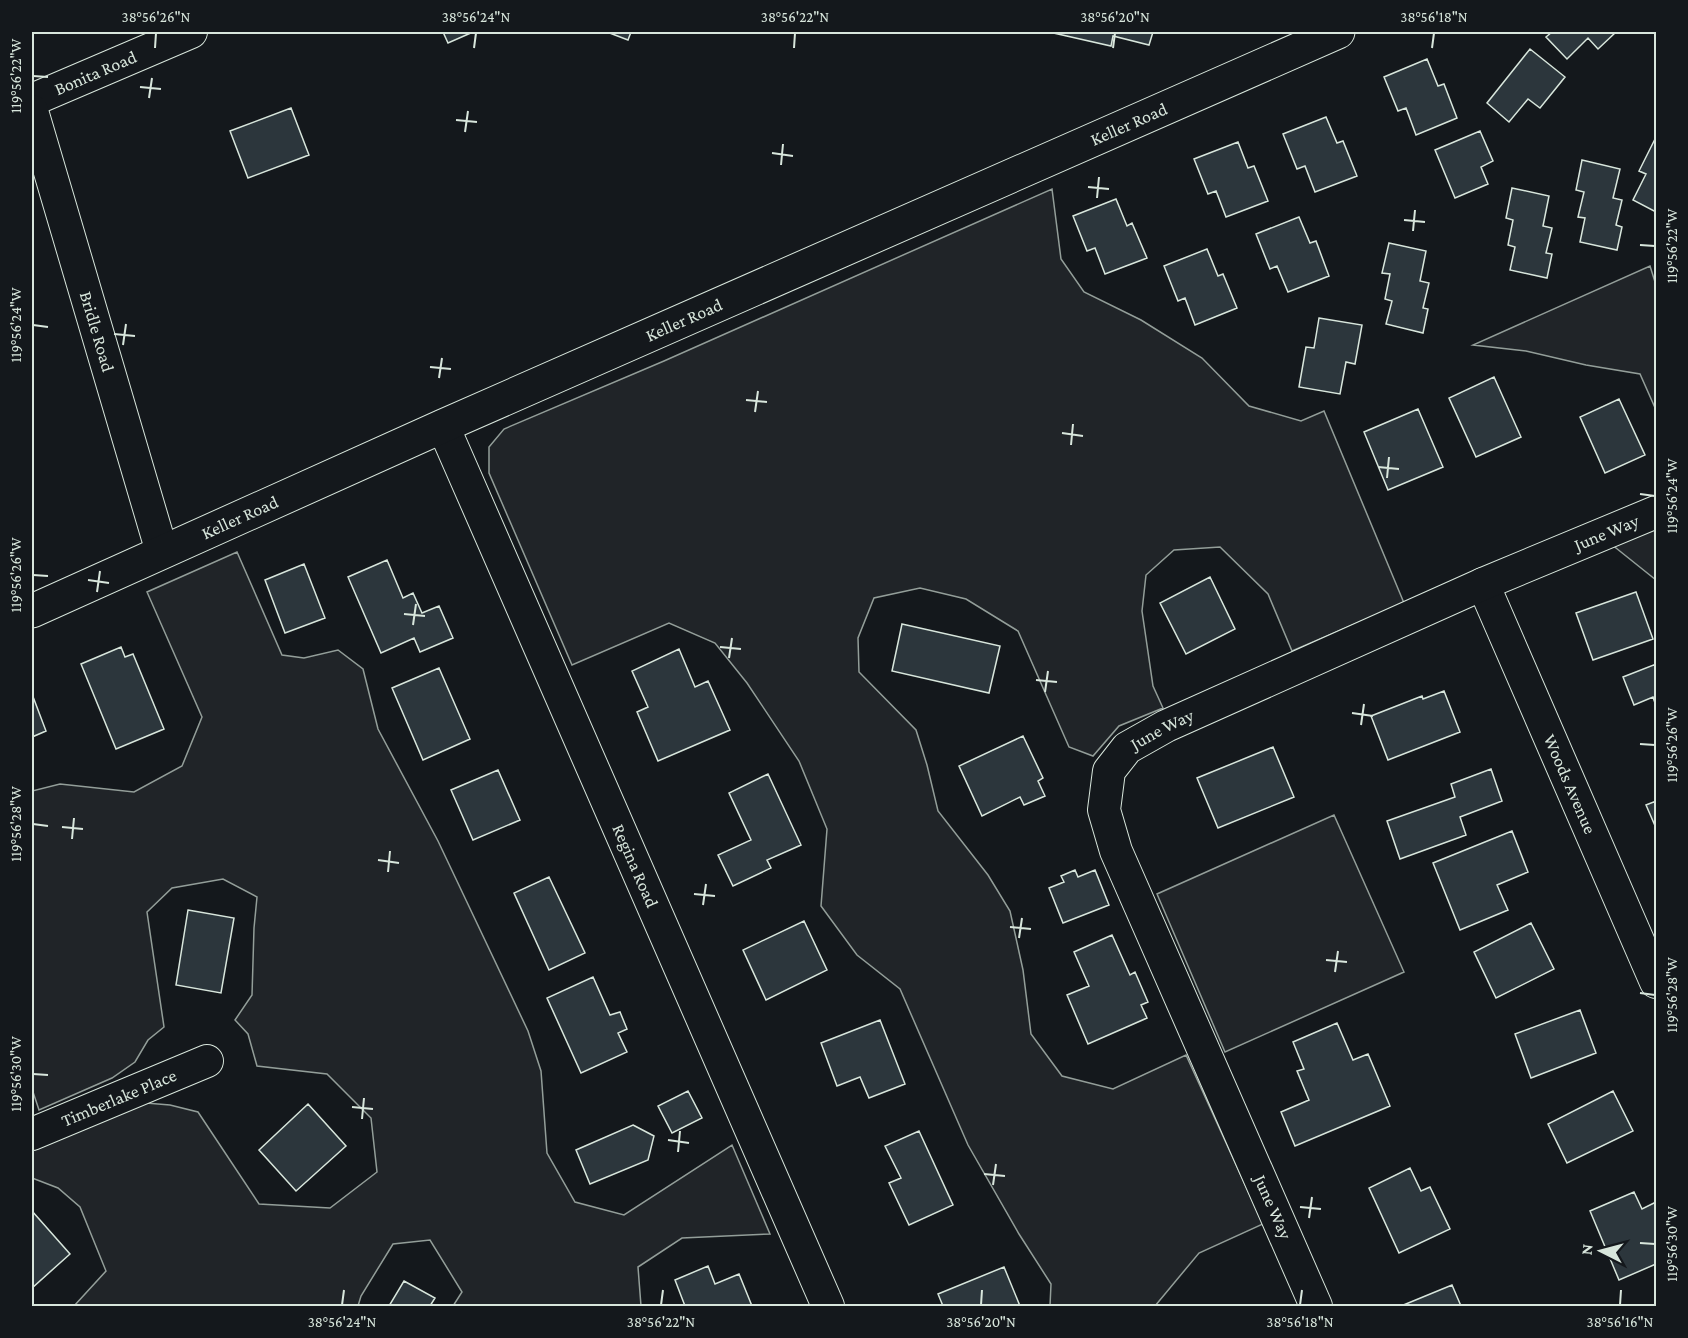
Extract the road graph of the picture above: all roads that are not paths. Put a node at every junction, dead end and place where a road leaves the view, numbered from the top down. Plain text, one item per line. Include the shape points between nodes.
1 (191, 32) edge
2 (1338, 32) edge
3 (32, 100) edge
4 (32, 111) edge
5 (443, 426) junction
6 (1656, 512) edge
7 (162, 552) junction
8 (1483, 584) junction
9 (32, 610) edge
10 (1656, 982) edge
11 (207, 1061) dead end
12 (32, 1134) edge
13 (828, 1306) edge
14 (1317, 1306) edge

1 - 3 street, Bonita Road
2 - 5 street, Keller Road
4 - 7 street, Bridle Road
5 - 7 street, Keller Road
5 - 13 street, Regina Road
6 - 8 street, June Way
7 - 9 street, Keller Road
8 - 10 street, Woods Avenue
8 - 14 street, June Way via 1166,726 1127,748 1109,771 1104,810 1116,851
11 - 12 street, Timberlake Place

